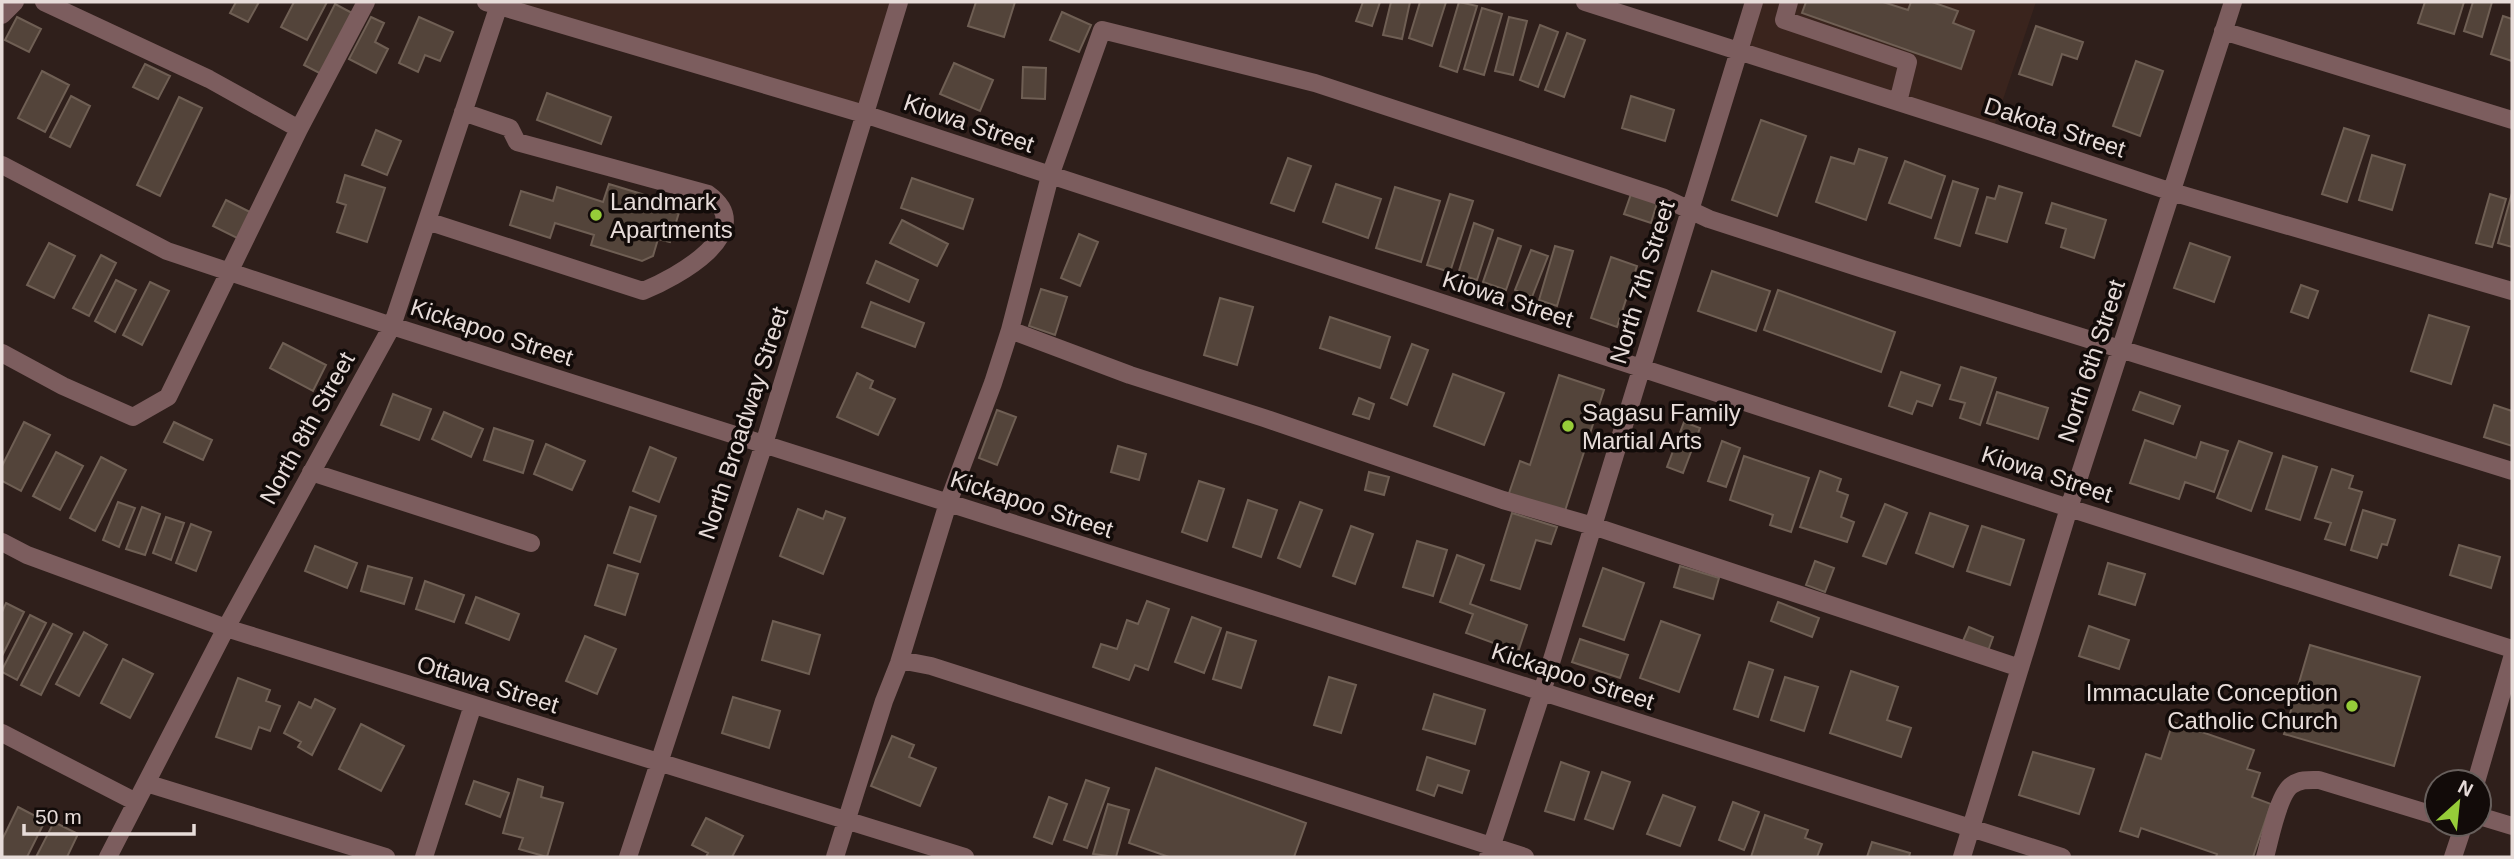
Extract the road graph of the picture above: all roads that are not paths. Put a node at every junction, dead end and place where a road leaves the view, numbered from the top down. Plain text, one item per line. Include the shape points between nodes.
1 (15, 2) edge
2 (44, 2) edge
3 (366, 2) edge
4 (899, 2) edge
5 (1585, 2) edge
6 (1754, 2) edge
7 (1790, 2) edge
8 (2232, 2) edge
9 (495, 3) edge
10 (2, 15) edge
11 (2223, 32) junction
12 (1739, 51) junction
13 (1898, 102) junction
14 (463, 112) junction
15 (864, 114) junction
16 (2512, 120) edge
17 (299, 129) junction
18 (2, 165) edge
19 (1050, 176) junction
20 (2172, 192) junction
21 (1689, 210) junction
22 (427, 222) junction
23 (229, 272) junction
24 (2512, 290) edge
25 (392, 326) junction
26 (1010, 330) junction
27 (2121, 348) junction
28 (2, 353) edge
29 (1641, 368) junction
30 (764, 444) junction
31 (2512, 471) edge
32 (311, 472) junction
33 (948, 503) junction
34 (2069, 508) junction
35 (1592, 526) junction
36 (2, 542) edge
37 (531, 543) dead end
38 (226, 628) junction
39 (2512, 649) edge
40 (2512, 658) edge
41 (900, 660) junction
42 (2020, 668) junction
43 (1542, 692) junction
44 (473, 705) junction
45 (2, 733) edge
46 (658, 762) junction
47 (2480, 768) edge
48 (146, 783) junction
49 (136, 802) junction
50 (2423, 812) edge
51 (2493, 820) edge
52 (848, 821) junction
53 (2512, 826) edge
54 (1970, 829) junction
55 (2459, 838) edge
56 (1489, 851) edge
57 (108, 857) edge
58 (386, 857) edge
59 (424, 857) edge
60 (628, 857) edge
61 (835, 857) edge
62 (965, 857) edge
63 (1525, 857) edge
64 (1962, 857) edge
65 (2062, 857) edge
66 (2265, 857) edge
67 (2453, 857) edge

1 - 10 street
2 - 17 street via 209,79
3 - 17 street
4 - 15 street, North Broadway Street
5 - 12 street, Dakota Street
6 - 12 street, North 7th Street
7 - 13 street via 1784,20 1908,62
8 - 11 street, North 6th Street
9 - 14 street, North 8th Street
9 - 15 street, Kiowa Street
11 - 16 street
11 - 20 street, North 6th Street
12 - 13 street, Dakota Street
12 - 21 street, North 7th Street
13 - 20 street, Dakota Street
14 - 22 street, North 8th Street
14 - 22 street via 510,128 517,142 708,194 721,202 726,221 722,234 713,249 643,291
15 - 19 street, Kiowa Street
15 - 30 street, North Broadway Street
17 - 23 street
18 - 23 street, Kickapoo Street via 167,251
19 - 21 street via 1102,30 1315,83
19 - 26 street
19 - 29 street, Kiowa Street
20 - 24 street, Dakota Street
20 - 27 street, North 6th Street
21 - 27 street
21 - 29 street, North 7th Street
22 - 25 street, North 8th Street
23 - 25 street, Kickapoo Street
23 - 28 street via 168,397 133,418
25 - 30 street, Kickapoo Street
25 - 32 street, North 8th Street
26 - 33 street
26 - 35 street via 1130,375
27 - 31 street
27 - 34 street, North 6th Street
29 - 34 street, Kiowa Street
29 - 35 street, North 7th Street
30 - 33 street, Kickapoo Street
30 - 46 street, North Broadway Street
32 - 37 street
32 - 38 street, North 8th Street
33 - 41 street
33 - 43 street, Kickapoo Street
34 - 39 street, Kiowa Street
34 - 42 street, North 6th Street
35 - 42 street
35 - 43 street, North 7th Street
36 - 38 street, Ottawa Street
38 - 44 street, Ottawa Street
38 - 48 street, North 8th Street
40 - 47 street
41 - 52 street
41 - 56 street via 931,666
42 - 54 street, North 6th Street
43 - 54 street, Kickapoo Street
43 - 56 street, North 7th Street
44 - 46 street, Ottawa Street
44 - 59 street
45 - 49 street
46 - 52 street, Ottawa Street
46 - 60 street, North Broadway Street
48 - 49 street, North 8th Street
48 - 58 street
49 - 57 street, North 8th Street
50 - 66 street via 2319,779 2304,780 2290,786 2282,797
51 - 53 street
52 - 61 street
52 - 62 street, Ottawa Street
54 - 64 street, North 6th Street
54 - 65 street, Kickapoo Street
55 - 67 street
56 - 63 street

